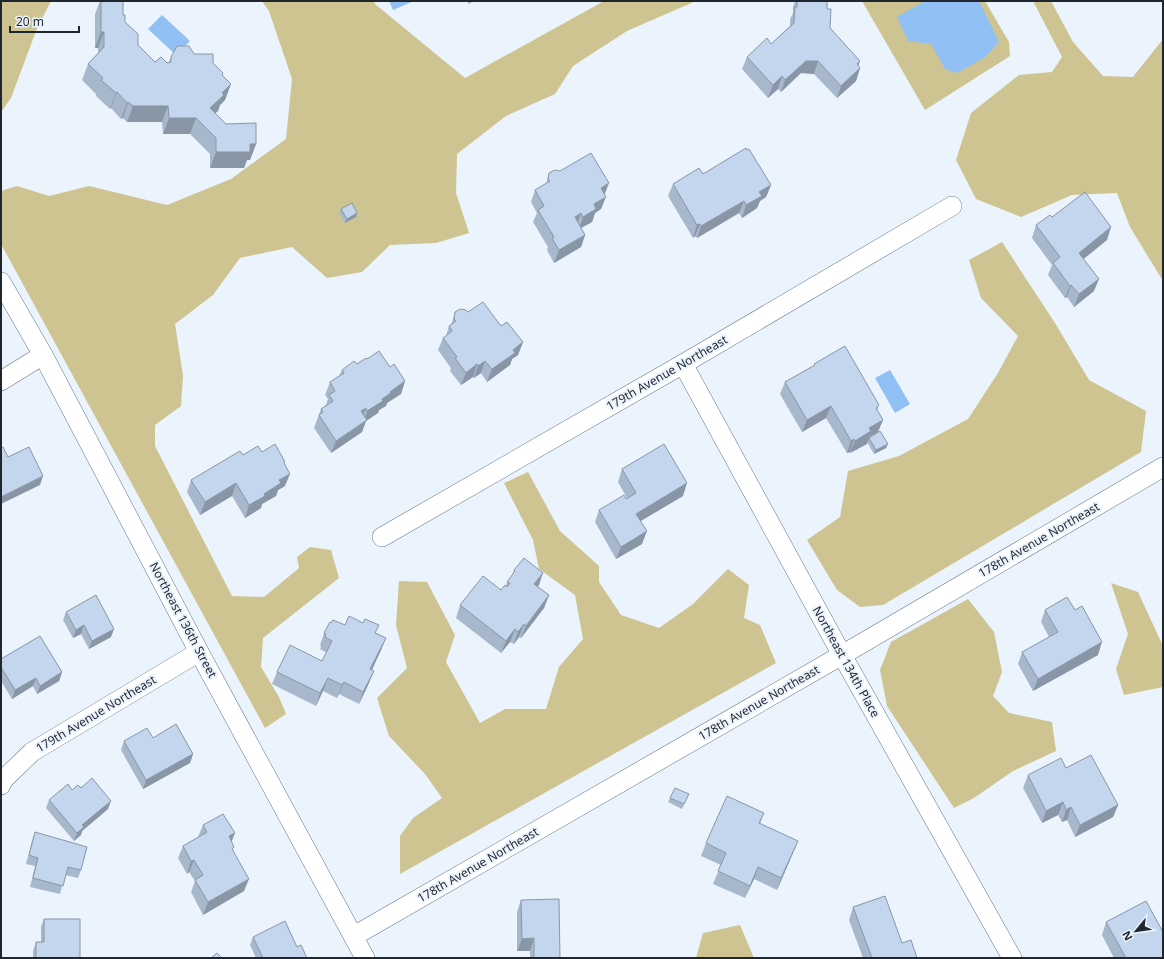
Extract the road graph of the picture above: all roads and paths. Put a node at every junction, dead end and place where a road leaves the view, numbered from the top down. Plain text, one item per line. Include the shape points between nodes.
1 (952, 206) dead end
2 (1, 282) edge
3 (43, 355) junction
4 (683, 364) junction
5 (1, 381) edge
6 (1163, 467) edge
7 (382, 536) dead end
8 (199, 652) junction
9 (842, 655) junction
10 (1, 785) edge
11 (354, 936) junction
12 (365, 958) edge
13 (1012, 958) edge

1 - 4 street, 179th Avenue Northeast
2 - 3 street, Northeast 136th Street
3 - 5 street
3 - 8 street, Northeast 136th Street
4 - 7 street, 179th Avenue Northeast
4 - 9 street, Northeast 134th Place
6 - 9 street, 178th Avenue Northeast
8 - 10 street, 179th Avenue Northeast via 32,752
8 - 11 street, Northeast 136th Street
9 - 11 street, 178th Avenue Northeast
9 - 13 street, Northeast 134th Place
11 - 12 street, Northeast 136th Street

